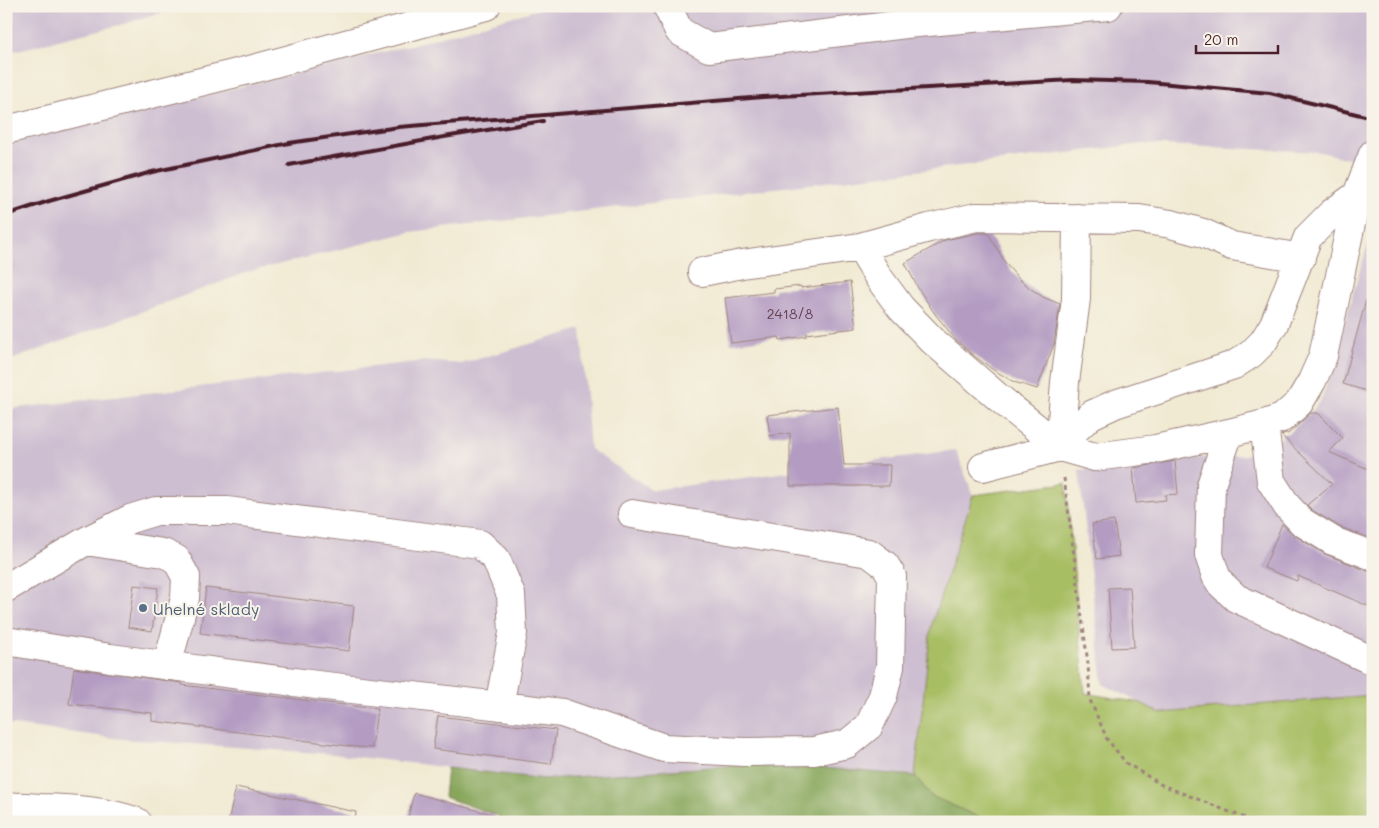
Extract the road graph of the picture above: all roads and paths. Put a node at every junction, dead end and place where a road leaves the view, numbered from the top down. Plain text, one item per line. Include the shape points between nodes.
1 (486, 6) edge
2 (667, 6) edge
3 (1108, 6) edge
4 (6, 130) edge
5 (1373, 154) edge
6 (1358, 195) junction
7 (1077, 218) junction
8 (860, 247) junction
9 (1301, 258) junction
10 (702, 272) dead end
11 (1264, 424) junction
12 (1229, 433) junction
13 (1060, 447) junction
14 (983, 467) dead end
15 (632, 514) dead end
16 (86, 542) junction
17 (1373, 556) edge
18 (6, 588) edge
19 (6, 641) edge
20 (1373, 660) edge
21 (167, 666) junction
22 (499, 706) junction
23 (6, 808) edge
24 (137, 822) edge
25 (1255, 822) edge

1 - 4 street
2 - 3 street via 679,31 709,48 906,24
5 - 6 street
6 - 9 street via 1332,213 1308,237
6 - 11 street via 1323,356 1299,402 1282,418
7 - 8 street via 976,217
7 - 9 street via 1139,219 1171,224 1232,246
7 - 13 street via 1076,299 1064,382
8 - 10 street
8 - 13 street via 896,300 933,341
9 - 13 street via 1274,324 1251,354 1234,365 1107,407 1092,415
11 - 12 street
11 - 17 street via 1271,480 1287,506 1302,522 1333,541
12 - 13 street via 1156,450 1095,457
12 - 20 street via 1211,486 1209,555 1221,584 1236,598
13 - 14 street
13 - 25 path via 1090,700 1107,738 1126,763 1162,785
15 - 22 street via 869,553 885,566 892,576 890,667 883,696 868,726 847,744 814,751 664,748 562,713
16 - 18 street
16 - 21 street via 163,552 176,559 186,577 185,598
16 - 22 street via 130,519 156,511 227,510 480,544 496,559 511,595 513,633
19 - 21 street
21 - 22 street
23 - 24 street via 67,809

